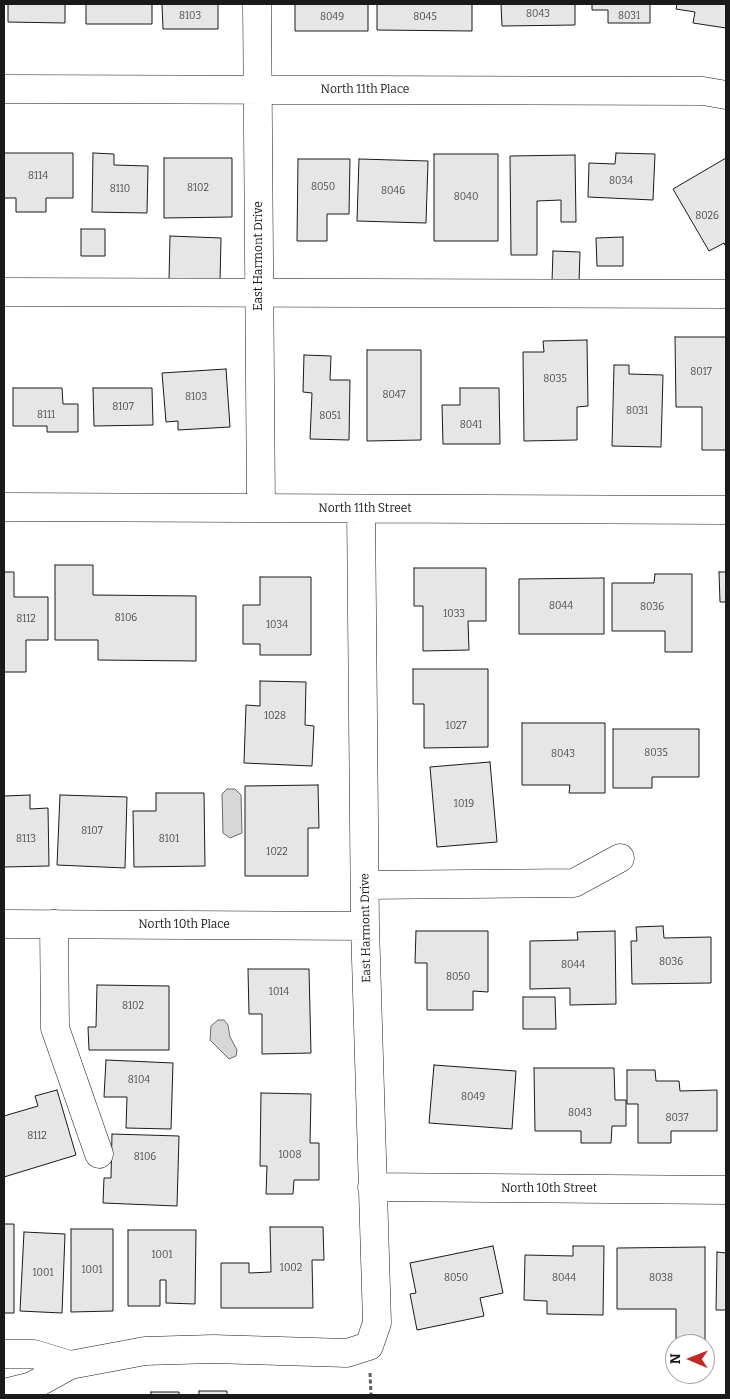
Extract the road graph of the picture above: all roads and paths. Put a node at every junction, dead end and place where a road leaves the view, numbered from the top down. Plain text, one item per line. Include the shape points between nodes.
1 (257, 4) edge
2 (4, 89) edge
3 (258, 90) junction
4 (726, 95) edge
5 (4, 292) edge
6 (259, 293) junction
7 (726, 294) edge
8 (4, 507) edge
9 (261, 508) junction
10 (361, 510) junction
11 (726, 510) edge
12 (620, 858) dead end
13 (365, 886) junction
14 (4, 924) edge
15 (54, 924) junction
16 (365, 926) junction
17 (99, 1154) dead end
18 (372, 1187) junction
19 (726, 1190) edge
20 (4, 1354) edge
21 (70, 1365) junction
22 (4, 1393) edge

1 - 3 street, East Harmont Drive
2 - 3 street, North 11th Place
3 - 4 street, North 11th Place via 703,91
3 - 6 street, East Harmont Drive
5 - 6 street
6 - 7 street
6 - 9 street, East Harmont Drive
8 - 9 street, North 11th Street
9 - 10 street, North 11th Street
10 - 11 street, North 11th Street
10 - 13 street, East Harmont Drive
12 - 13 street via 574,882
13 - 16 street, East Harmont Drive
14 - 15 street, North 10th Place
15 - 16 street, North 10th Place
15 - 17 street via 54,1028
16 - 18 street, East Harmont Drive
18 - 19 street, North 10th Street
18 - 21 street, East Harmont Drive via 377,1323 369,1346 347,1352 145,1351
20 - 21 street via 34,1354
21 - 22 street via 32,1386

